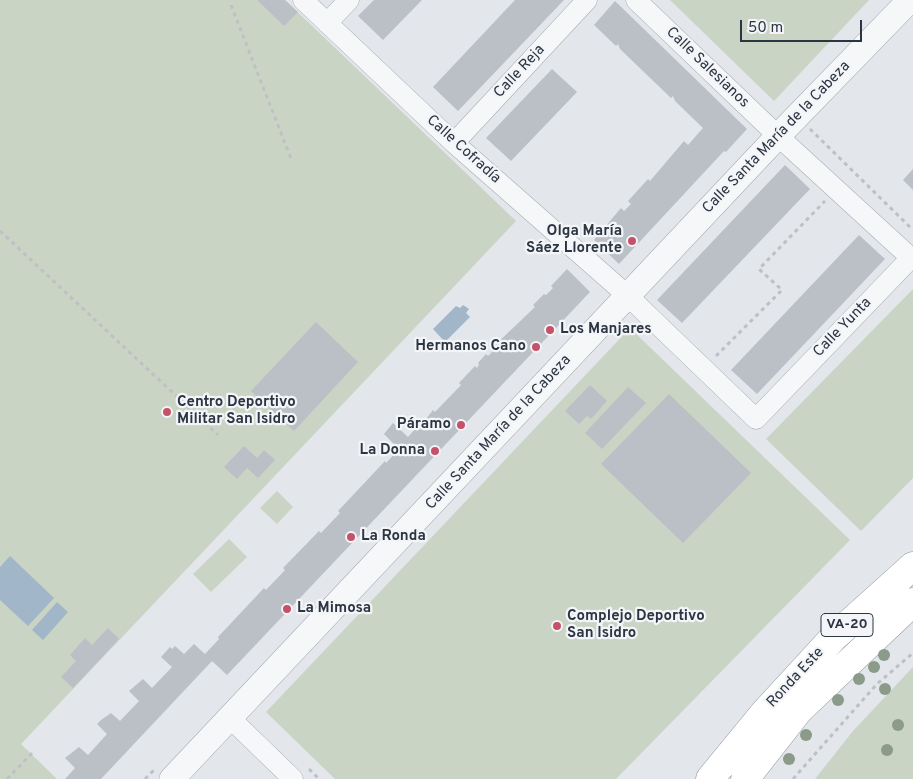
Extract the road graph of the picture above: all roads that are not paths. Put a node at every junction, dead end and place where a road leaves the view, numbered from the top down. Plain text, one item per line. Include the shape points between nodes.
1 (303, 0) edge
2 (349, 0) edge
3 (587, 0) edge
4 (636, 0) edge
5 (910, 0) edge
6 (327, 24) junction
7 (778, 136) junction
8 (454, 143) junction
9 (628, 296) junction
10 (913, 566) edge
11 (913, 602) edge
12 (230, 718) junction
13 (172, 779) edge
14 (292, 779) edge
15 (710, 779) edge
16 (745, 779) edge

1 - 6 street, Calle Cofradía
2 - 6 street
3 - 8 street, Calle Reja
4 - 7 street, Calle Salesianos
5 - 7 street, Calle Santa María de la Cabeza
6 - 8 street, Calle Cofradía
7 - 9 street, Calle Santa María de la Cabeza
7 - 9 street, Calle Yunta via 910,258 756,419
8 - 9 street, Calle Cofradía
9 - 12 street, Calle Santa María de la Cabeza
10 - 15 highway, Ronda Este / VA-20 via 834,637 765,712
11 - 16 highway, Ronda Este / VA-20 via 799,710
12 - 13 street, Calle Santa María de la Cabeza
12 - 14 street

